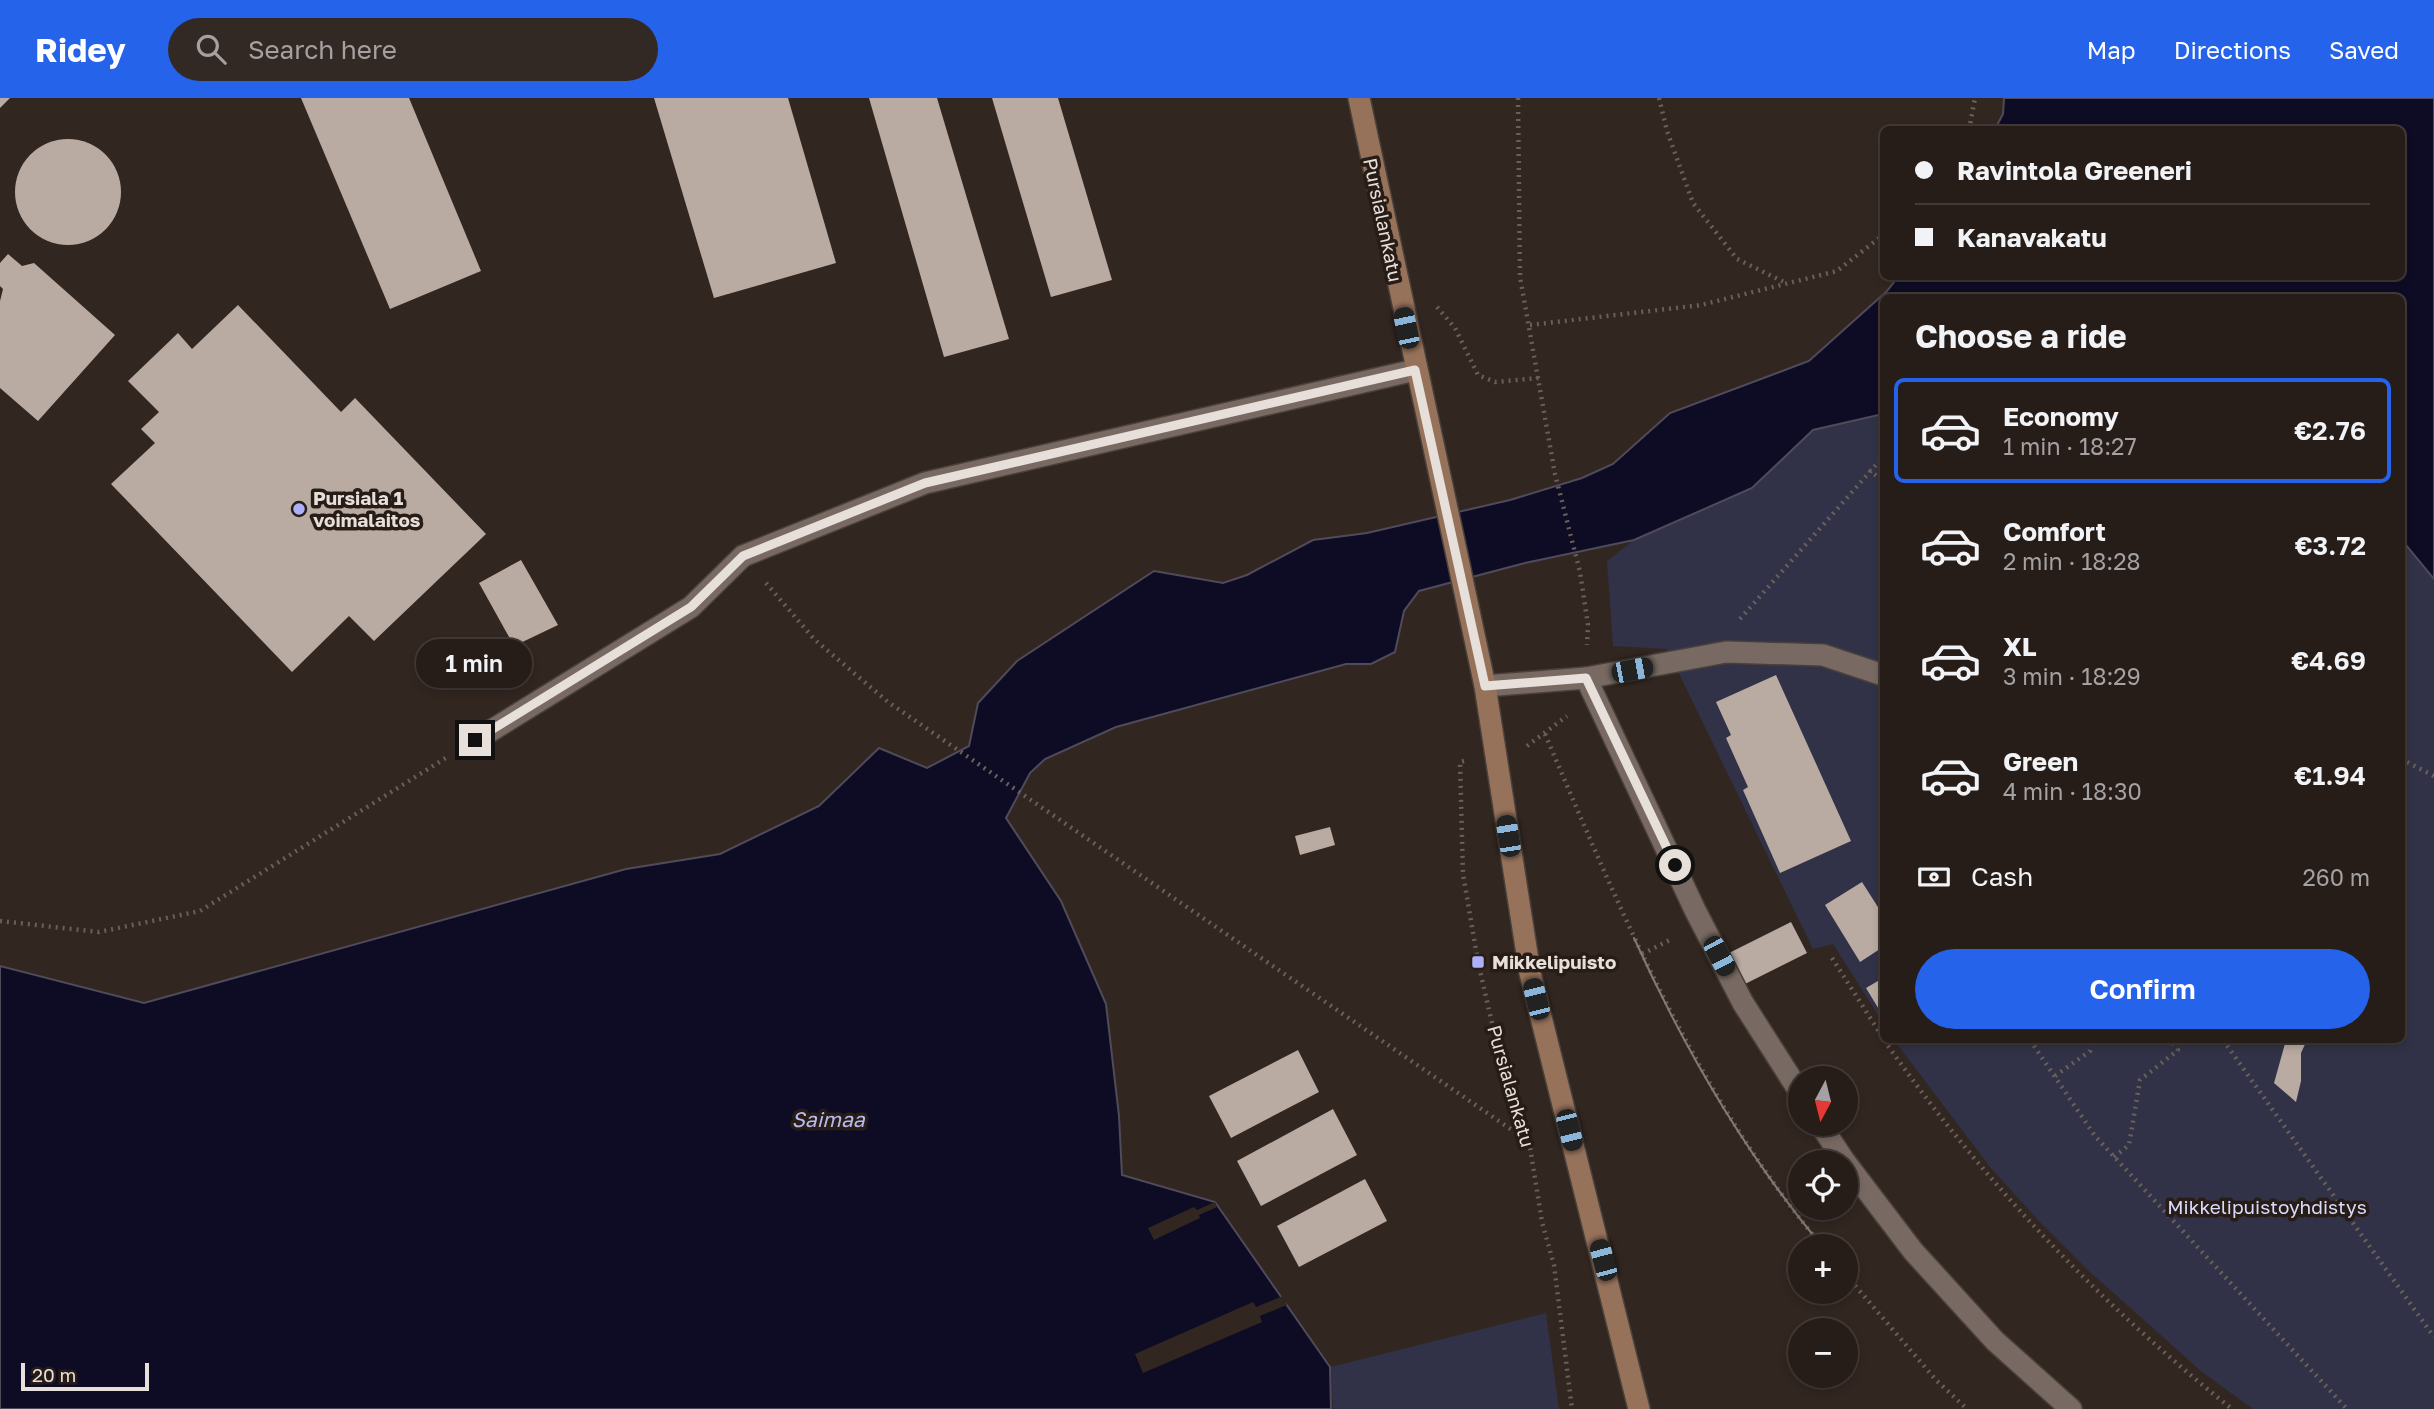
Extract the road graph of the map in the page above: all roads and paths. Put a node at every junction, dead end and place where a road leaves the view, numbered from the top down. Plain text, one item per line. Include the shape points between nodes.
1 (1359, 98) edge
2 (1518, 98) edge
3 (1660, 98) edge
4 (1975, 98) edge
5 (1970, 126) edge
6 (1880, 237) edge
7 (1786, 283) junction
8 (1402, 307) junction
9 (1530, 326) junction
10 (1415, 370) junction
11 (1539, 378) junction
12 (1880, 460) edge
13 (1869, 470) junction
14 (1880, 479) edge
15 (743, 556) junction
16 (1726, 652) junction
17 (1880, 674) edge
18 (1586, 678) junction
19 (1485, 686) junction
20 (1545, 734) dead end
21 (475, 740) joint
22 (2405, 761) edge
23 (1460, 762) dead end
24 (2434, 776) edge
25 (0, 921) edge
26 (1832, 958) dead end
27 (1880, 1033) edge
28 (1887, 1043) edge
29 (2032, 1043) edge
30 (2091, 1043) edge
31 (2173, 1043) edge
32 (2225, 1043) edge
33 (1788, 1074) edge
34 (2054, 1076) junction
35 (1529, 1141) junction
36 (2114, 1157) junction
37 (1858, 1179) edge
38 (1813, 1234) edge
39 (1858, 1289) edge
40 (2434, 1337) edge
41 (1572, 1409) edge
42 (1639, 1409) edge
43 (1967, 1409) edge
44 (2071, 1409) edge
45 (2232, 1409) edge
46 (2347, 1409) edge

1 - 8 street, Pursialankatu
2 - 9 path via 1520,277
3 - 7 path via 1693,203 1737,258
4 - 5 path
6 - 7 path via 1836,271
7 - 9 path via 1701,305
8 - 10 street, Pursialankatu
8 - 11 path via 1433,303 1445,313 1478,375 1494,382
9 - 11 path
10 - 15 street via 925,483
10 - 19 street, Pursialankatu
11 - 18 path via 1580,572 1588,625
12 - 13 path
13 - 14 path
13 - 16 path via 1730,631
15 - 21 street via 691,607
15 - 35 path via 814,639 888,702
16 - 17 street via 1823,655
16 - 18 street
18 - 19 street
18 - 33 street via 1701,921 1743,1003
19 - 42 street, Pursialankatu via 1530,973
20 - 38 path via 1677,1024 1757,1157
21 - 25 path via 200,911 99,932
22 - 24 path
23 - 35 path, Pursialankatu via 1462,874 1500,1058
26 - 27 path
28 - 45 path via 1981,1168 2054,1251 2137,1330
29 - 34 path
30 - 34 path via 2090,1051
31 - 36 path via 2178,1050 2140,1080 2129,1145
32 - 40 path
34 - 36 path
35 - 41 path, Pursialankatu via 1554,1265
36 - 46 path
37 - 44 street via 1913,1251 1995,1341
39 - 43 path

